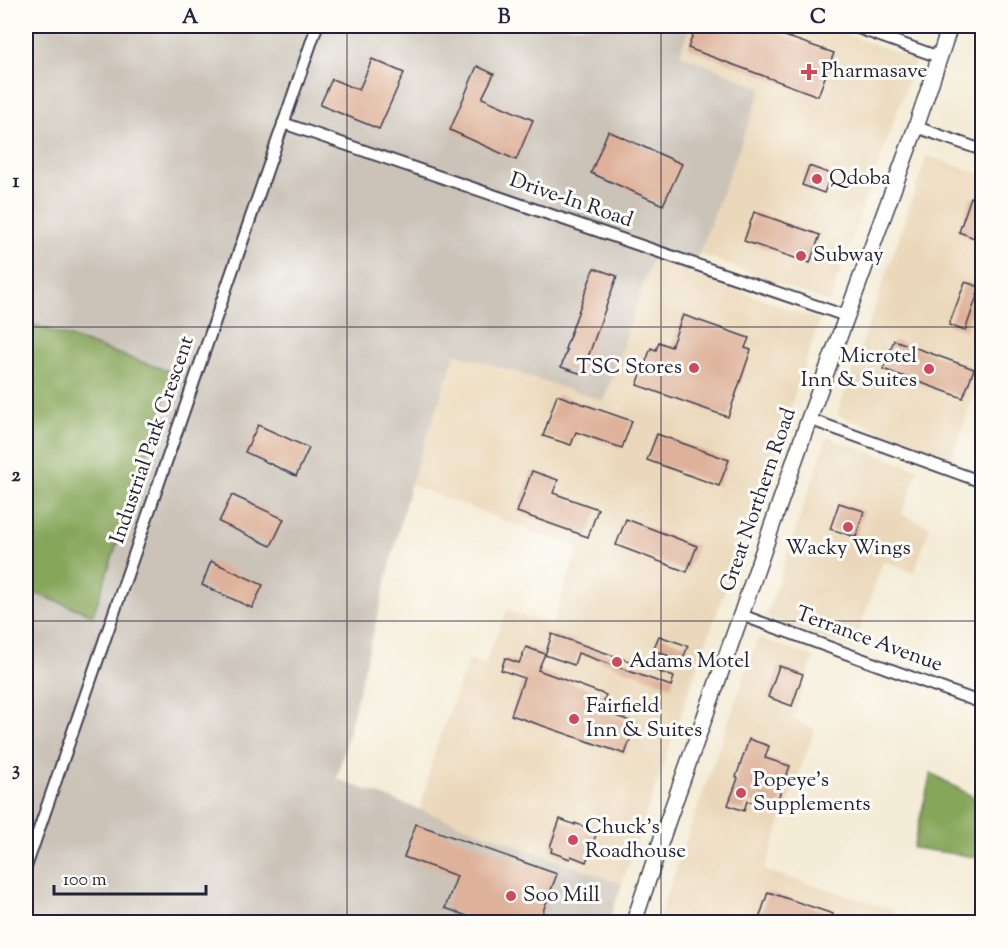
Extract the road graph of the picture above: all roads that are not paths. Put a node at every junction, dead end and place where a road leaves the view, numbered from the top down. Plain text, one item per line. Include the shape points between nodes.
1 (317, 26) edge
2 (852, 26) edge
3 (950, 26) edge
4 (939, 57) junction
5 (283, 123) junction
6 (916, 127) junction
7 (982, 150) edge
8 (846, 316) junction
9 (809, 418) junction
10 (982, 482) edge
11 (741, 615) junction
12 (982, 703) edge
13 (26, 867) edge
14 (634, 922) edge

1 - 5 street, Industrial Park Crescent
2 - 4 street
3 - 4 highway, Great Northern Road
4 - 6 highway, Great Northern Road
5 - 8 street, Drive-In Road
5 - 13 street, Industrial Park Crescent
6 - 7 street
6 - 8 highway, Great Northern Road
8 - 9 highway, Great Northern Road
9 - 10 street
9 - 11 highway, Great Northern Road
11 - 12 street, Terrance Avenue
11 - 14 highway, Great Northern Road

